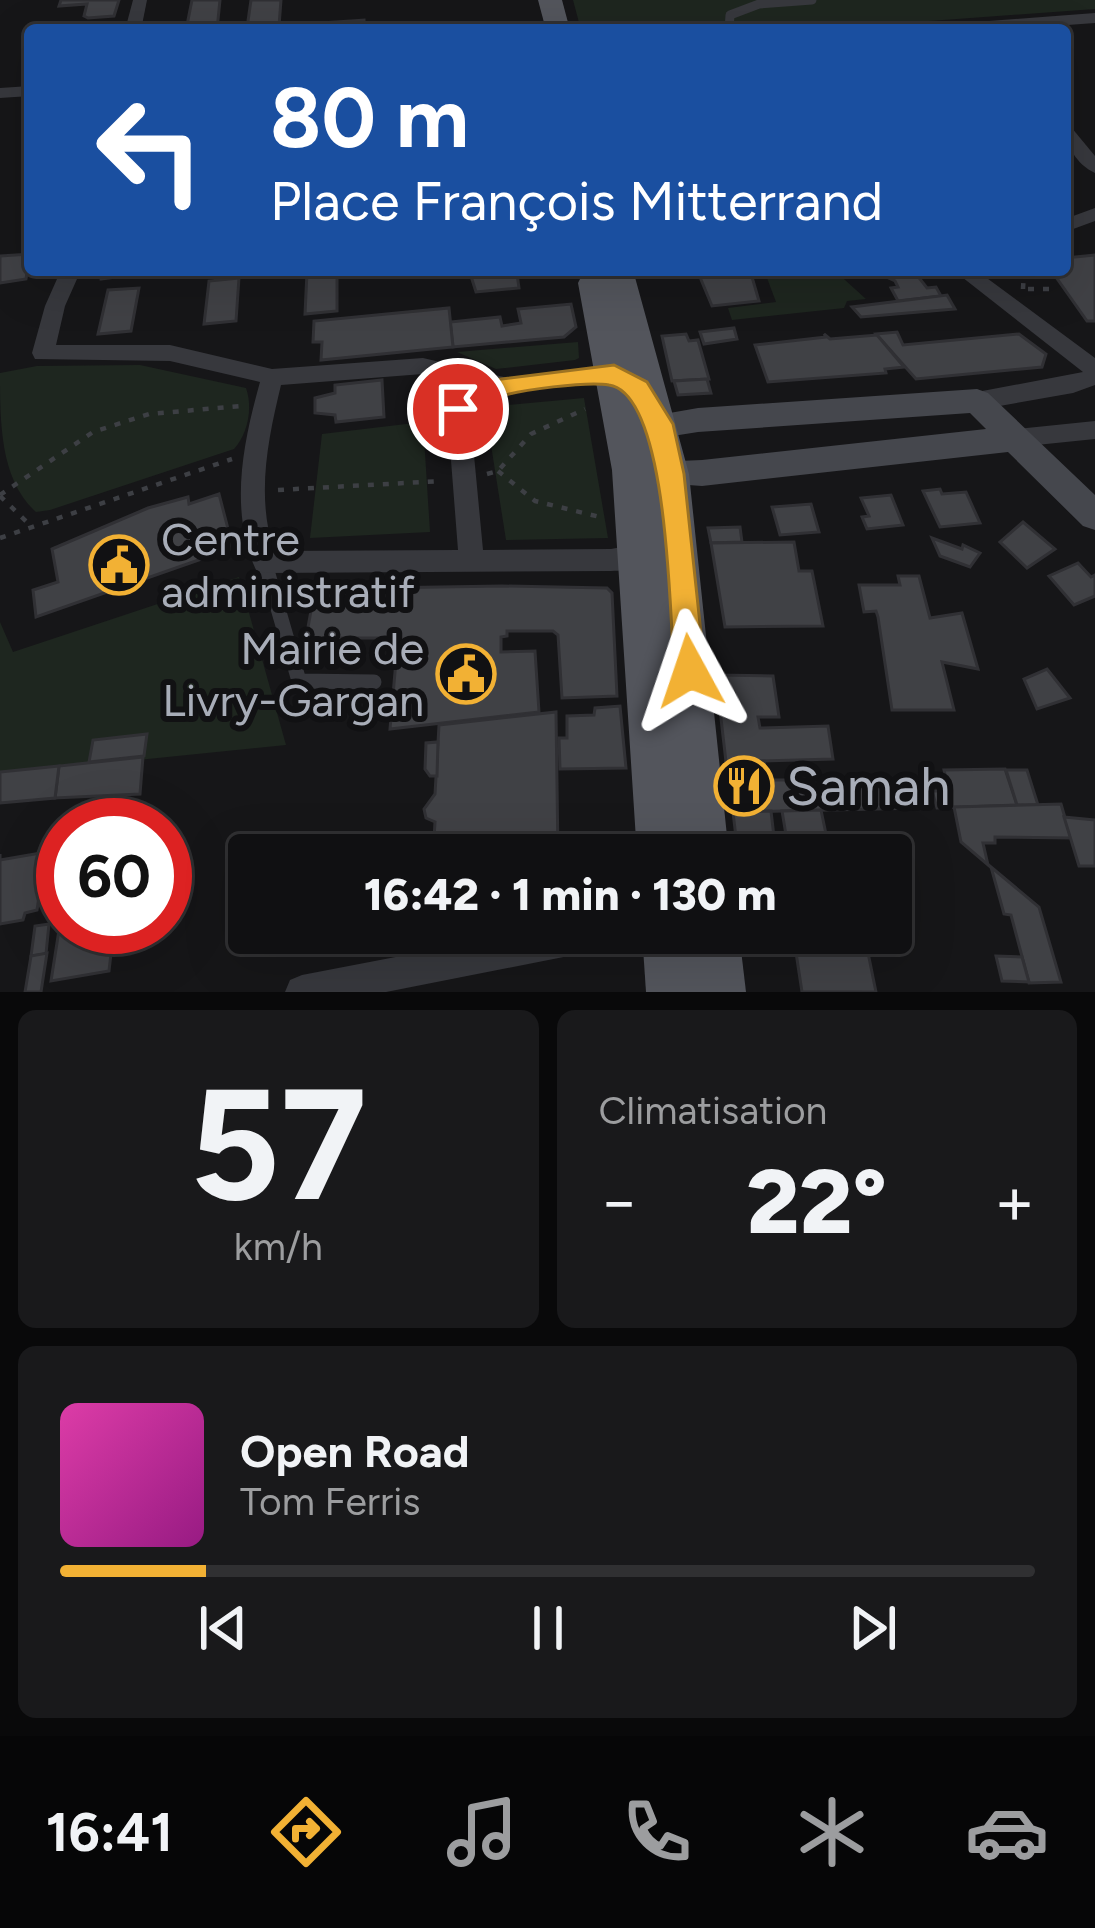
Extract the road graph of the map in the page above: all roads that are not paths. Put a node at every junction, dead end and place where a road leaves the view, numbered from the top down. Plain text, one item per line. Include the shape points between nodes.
1 (812, 0) edge
2 (1095, 18) edge
3 (729, 24) edge
4 (1016, 24) edge
5 (1071, 138) edge
6 (1095, 166) edge
7 (68, 276) edge
8 (592, 276) edge
9 (617, 276) edge
10 (972, 276) edge
11 (441, 371) junction
12 (1095, 374) edge
13 (272, 377) junction
14 (615, 383) junction
15 (504, 386) junction
16 (977, 401) junction
17 (458, 409) junction
18 (1095, 430) edge
19 (1017, 438) junction
20 (646, 450) junction
21 (1095, 516) edge
22 (652, 539) junction
23 (471, 560) junction
24 (265, 562) junction
25 (374, 682) dead end
26 (661, 834) edge
27 (701, 834) edge
28 (497, 954) edge
29 (670, 954) edge
30 (715, 954) edge
31 (302, 992) edge
32 (673, 992) edge
33 (719, 992) edge

1 - 3 lane via 740,8
2 - 4 street
5 - 6 street
7 - 13 street via 43,353 170,353
8 - 14 main road
9 - 20 main road
10 - 12 street
11 - 13 street
11 - 15 street
11 - 17 street
12 - 16 street
13 - 24 street via 254,451
14 - 15 street
14 - 20 main road
15 - 17 street
16 - 19 main road
16 - 20 main road
17 - 23 street
18 - 19 street
19 - 20 main road
19 - 21 main road
20 - 22 main road
22 - 23 street
22 - 26 main road
22 - 27 main road
23 - 24 street
24 - 25 lane via 299,681
28 - 31 street
29 - 32 main road
30 - 33 main road

